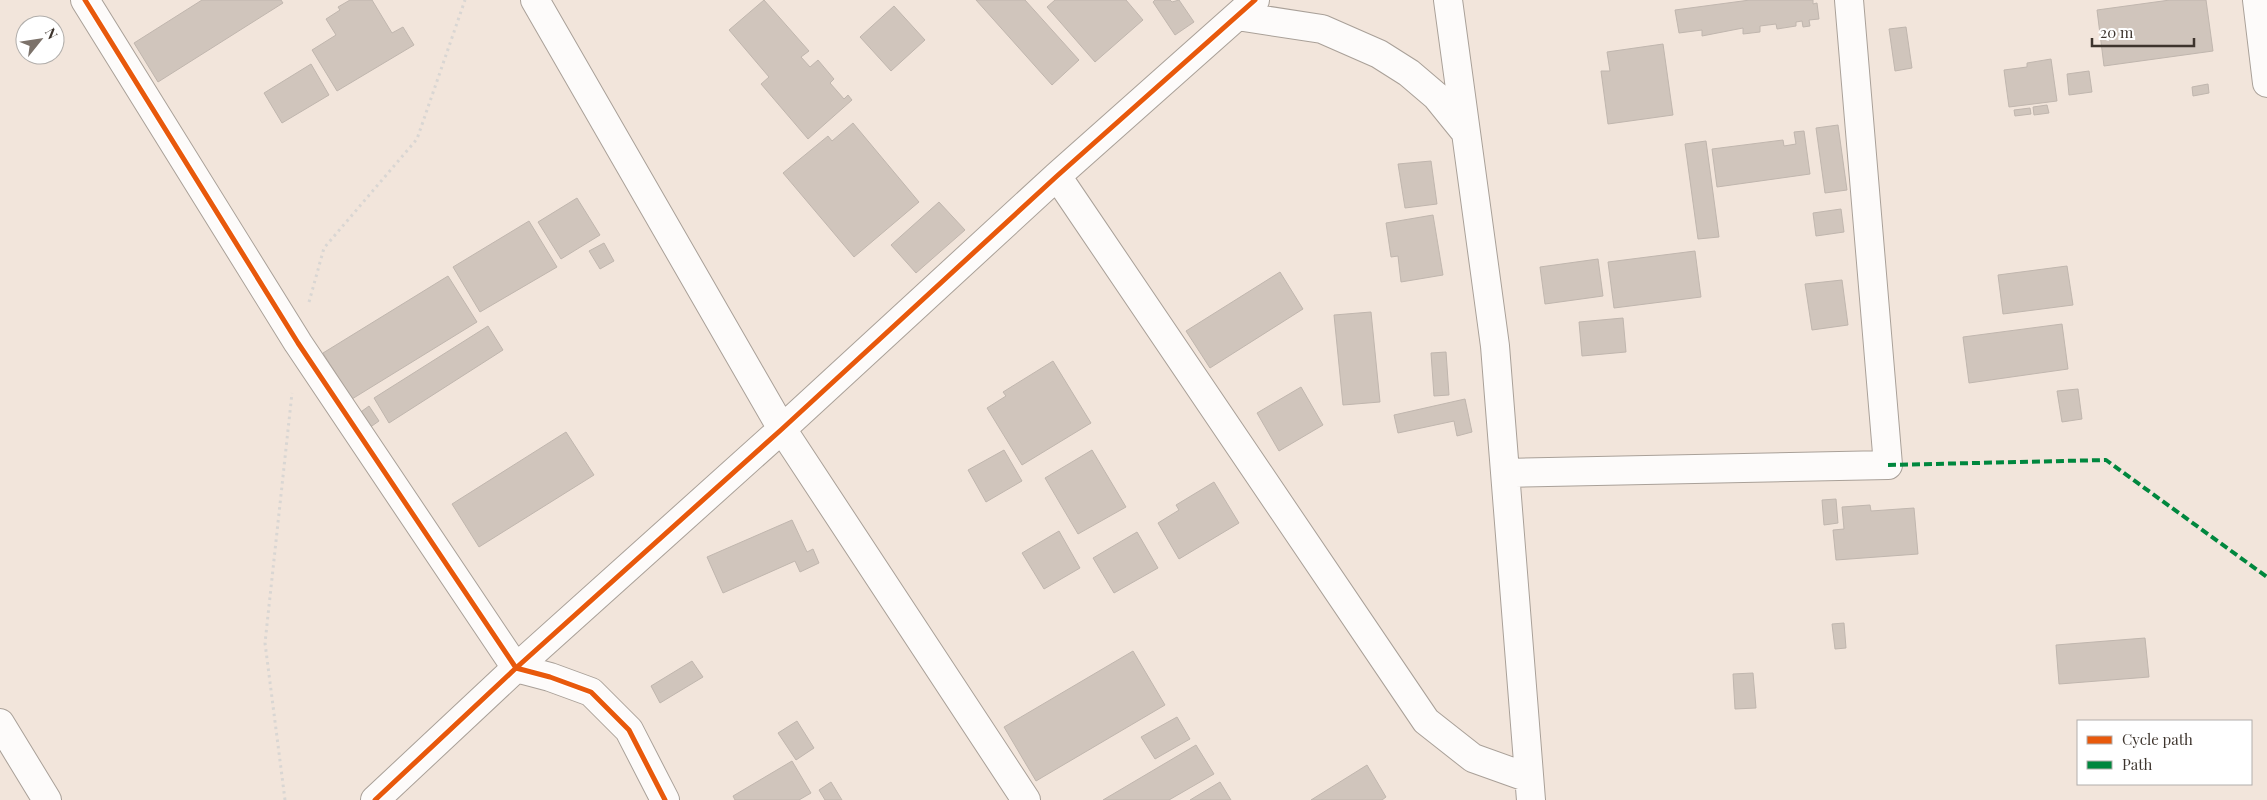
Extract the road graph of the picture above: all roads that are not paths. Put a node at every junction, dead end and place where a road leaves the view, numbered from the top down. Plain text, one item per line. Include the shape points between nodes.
1 (85, 0) edge
2 (535, 0) edge
3 (1448, 0) edge
4 (1849, 0) edge
5 (2257, 0) edge
6 (1246, 8) edge
7 (2267, 83) edge
8 (1466, 133) junction
9 (1057, 176) junction
10 (782, 429) junction
11 (1505, 473) junction
12 (516, 668) junction
13 (0, 723) edge
14 (1530, 789) edge
15 (48, 800) edge
16 (374, 800) edge
17 (665, 800) edge
18 (1026, 800) edge

1 - 12 street via 298,343
2 - 10 street
3 - 8 street
4 - 11 street via 1888,465
5 - 7 street
6 - 8 street via 1322,29 1380,54 1436,96
6 - 9 street
8 - 11 street via 1495,346
9 - 10 street
9 - 14 street via 1426,721 1473,758
10 - 12 street
10 - 18 street
11 - 14 street
12 - 16 street
12 - 17 street via 590,692 629,730
13 - 15 street

